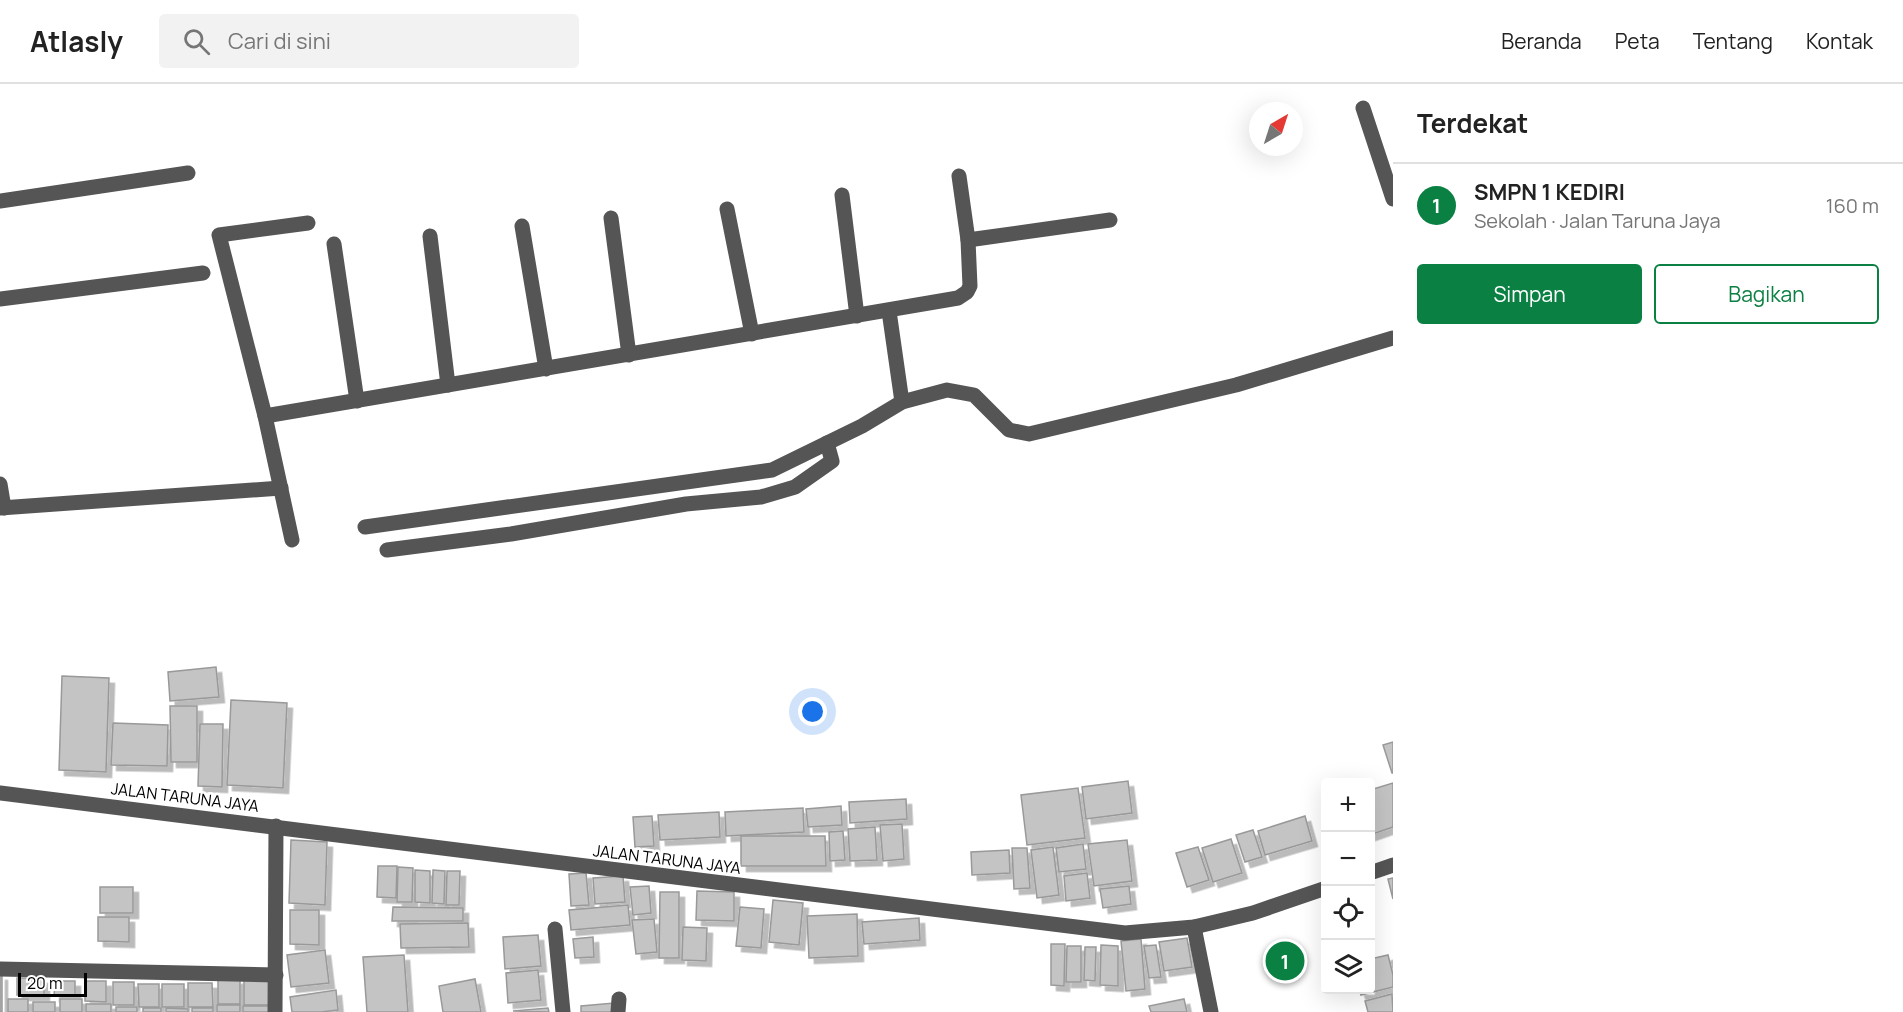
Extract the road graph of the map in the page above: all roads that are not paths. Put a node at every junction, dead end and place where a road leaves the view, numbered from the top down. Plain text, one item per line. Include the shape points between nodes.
1 (1363, 108) dead end
2 (188, 173) dead end
3 (959, 176) dead end
4 (842, 195) dead end
5 (1393, 199) edge
6 (0, 201) edge
7 (727, 209) dead end
8 (611, 218) dead end
9 (1110, 220) dead end
10 (308, 223) dead end
11 (522, 226) dead end
12 (430, 237) dead end
13 (968, 240) junction
14 (334, 244) dead end
15 (203, 273) dead end
16 (0, 299) edge
17 (889, 311) junction
18 (857, 316) junction
19 (752, 334) junction
20 (1393, 338) edge
21 (629, 355) junction
22 (546, 369) junction
23 (448, 386) junction
24 (357, 401) junction
25 (902, 402) junction
26 (265, 416) junction
27 (827, 443) junction
28 (0, 484) edge
29 (281, 488) junction
30 (2, 508) edge
31 (364, 527) dead end
32 (292, 540) dead end
33 (387, 550) dead end
34 (0, 793) edge
35 (276, 826) junction
36 (1393, 865) edge
37 (1375, 872) edge
38 (1321, 890) edge
39 (1194, 927) junction
40 (555, 929) dead end
41 (0, 969) edge
42 (276, 975) junction
43 (275, 1012) edge
44 (563, 1012) edge
45 (1211, 1012) edge

1 - 5 street
2 - 6 street
3 - 13 street
4 - 18 street
7 - 19 street
8 - 21 street
9 - 13 street
10 - 26 street via 219,235
11 - 22 street
12 - 23 street
13 - 17 street via 967,292 958,298
14 - 24 street
15 - 16 street
17 - 18 street
17 - 25 street
18 - 19 street
19 - 21 street
20 - 25 street via 1236,385 1029,434 1009,430 974,395 947,390
21 - 22 street
22 - 23 street
23 - 24 street
24 - 26 street
25 - 27 street
26 - 29 street
27 - 31 street via 772,470
27 - 33 street via 832,461 795,487 761,497 686,504 511,534
28 - 30 street
29 - 30 street
29 - 32 street
34 - 35 street, JALAN TARUNA JAYA
35 - 39 street, JALAN TARUNA JAYA via 1082,929 1125,933
35 - 42 street
36 - 37 street
38 - 39 street, JALAN TARUNA JAYA
39 - 45 street
40 - 44 street
41 - 42 street
42 - 43 street

